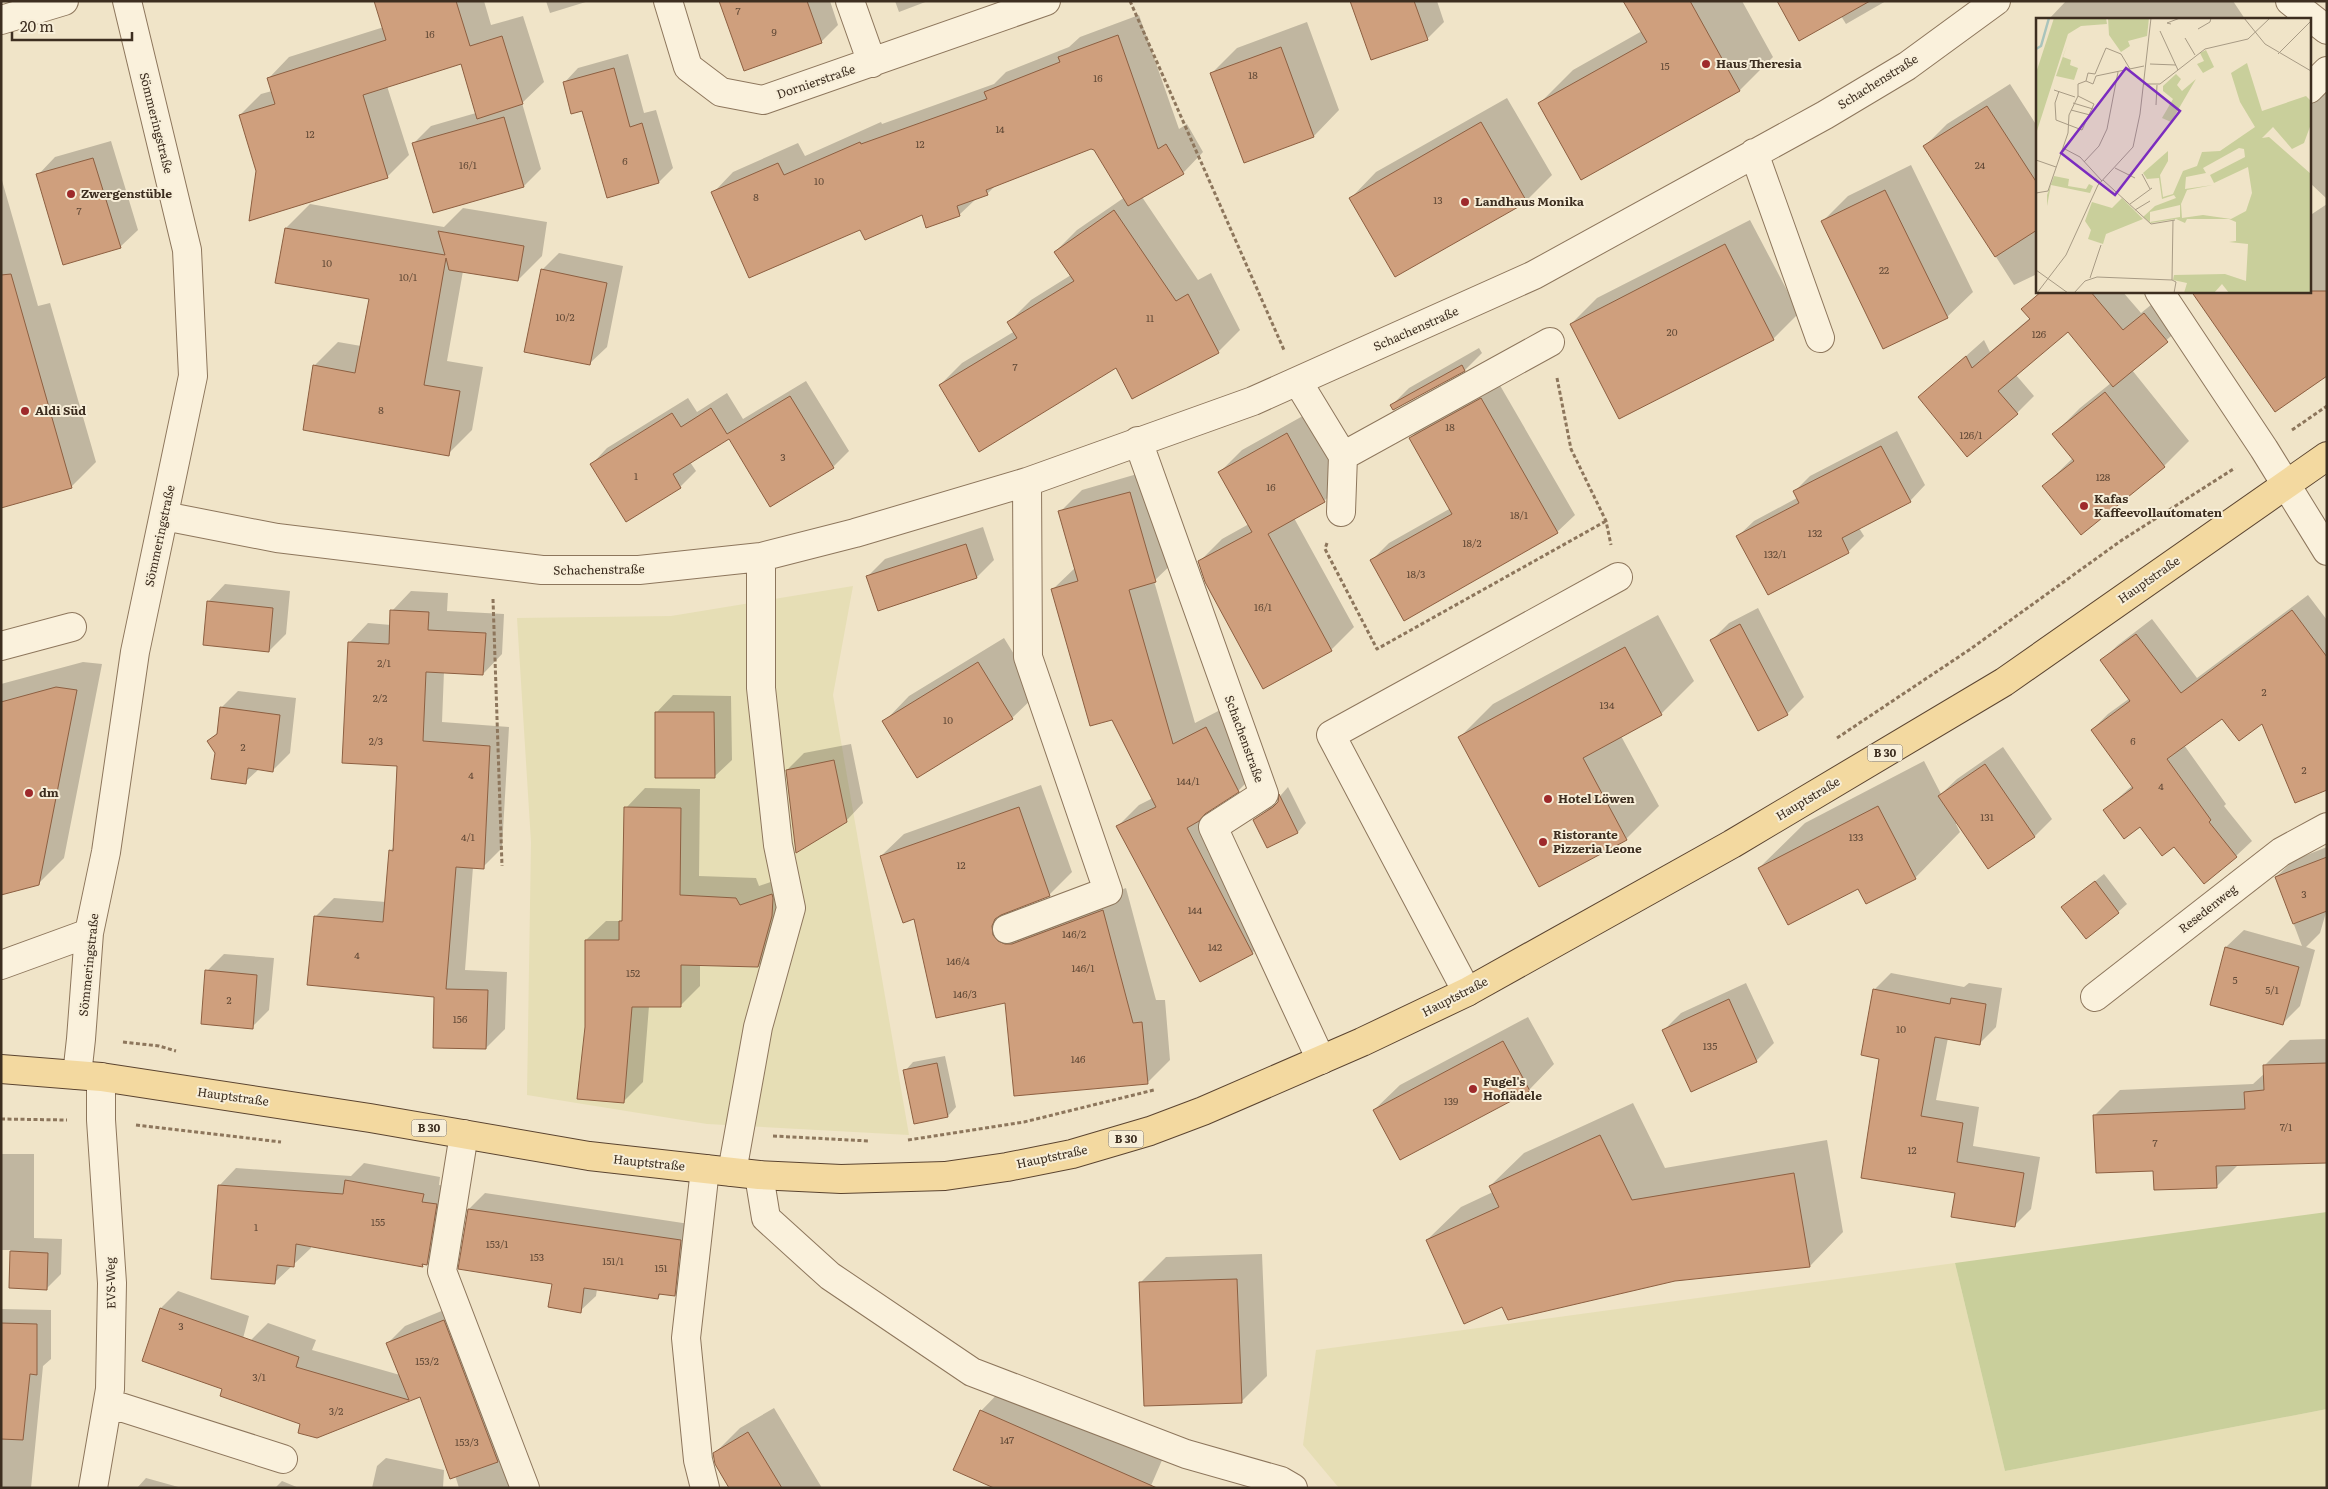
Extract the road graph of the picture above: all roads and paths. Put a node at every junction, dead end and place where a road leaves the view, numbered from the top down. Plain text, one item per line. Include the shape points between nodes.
1 (64, 1) edge
2 (127, 1) edge
3 (668, 1) edge
4 (850, 1) edge
5 (1130, 1) edge
6 (1996, 1) edge
7 (2290, 1) edge
8 (1038, 3) edge
9 (1, 20) edge
10 (2327, 30) edge
11 (872, 63) junction
12 (2327, 71) edge
13 (2310, 88) edge
14 (1754, 153) junction
15 (2160, 292) edge
16 (1820, 338) dead end
17 (1550, 342) joint
18 (1298, 382) junction
19 (1138, 441) junction
20 (1343, 456) junction
21 (2327, 456) edge
22 (1026, 482) junction
23 (2285, 484) junction
24 (1341, 512) joint
25 (164, 516) junction
26 (1606, 521) junction
27 (2327, 551) edge
28 (761, 557) junction
29 (492, 564) junction
30 (1618, 577) joint
31 (72, 627) dead end
32 (1, 646) edge
33 (2327, 827) edge
34 (502, 866) dead end
35 (1007, 929) dead end
36 (89, 933) junction
37 (1, 965) edge
38 (1467, 992) junction
39 (2094, 998) dead end
40 (1321, 1060) junction
41 (1, 1069) edge
42 (89, 1076) junction
43 (1, 1119) edge
44 (101, 1120) junction
45 (464, 1134) junction
46 (705, 1169) junction
47 (732, 1172) junction
48 (759, 1174) junction
49 (108, 1403) junction
50 (283, 1459) dead end
51 (93, 1488) edge
52 (525, 1488) edge
53 (706, 1488) edge
54 (1292, 1488) edge

1 - 9 street
2 - 25 street, Sömmeringstraße via 187,250 193,376
3 - 11 street, Dornierstraße via 688,67 721,92 763,100
4 - 11 street, Dornierstraße
5 - 18 path
6 - 14 street, Schachenstraße via 1907,66
7 - 10 street
8 - 11 street, Dornierstraße
12 - 13 street
14 - 16 street
14 - 18 street, Schachenstraße via 1534,275
15 - 23 street
17 - 20 street
17 - 26 path via 1572,449
18 - 19 street, Schachenstraße
18 - 20 street
19 - 22 street, Schachenstraße
19 - 40 street, Schachenstraße via 1264,794 1213,827
20 - 24 street
21 - 23 main road, Hauptstraße / B 30
22 - 28 street, Schachenstraße via 856,533
22 - 35 street via 1028,657 1108,891
23 - 27 street
23 - 38 main road, Hauptstraße / B 30 via 2004,682 1732,844
24 - 26 path via 1325,549 1377,649
25 - 29 street, Schachenstraße via 277,538
25 - 36 street, Sömmeringstraße via 135,652 106,852
26 - 30 path
28 - 29 street, Schachenstraße via 639,570 542,570
28 - 47 street via 761,688 778,845 791,908 758,1027
29 - 34 path
30 - 38 street via 1331,735
31 - 32 street
33 - 39 street, Resedenweg via 2280,852
36 - 37 street
36 - 42 street, Sömmeringstraße via 82,1039
38 - 40 main road, Hauptstraße / B 30
40 - 48 main road, Hauptstraße / B 30 via 1203,1111 1072,1154 945,1176 841,1179
41 - 42 main road, Hauptstraße / B 30
42 - 44 street, EVS-Weg
42 - 45 main road, Hauptstraße / B 30
43 - 44 path
44 - 49 street, EVS-Weg via 112,1283
45 - 46 main road, Hauptstraße / B 30 via 589,1156
45 - 52 street via 442,1271
46 - 47 main road, Hauptstraße / B 30
46 - 53 street via 686,1338 698,1460
47 - 48 main road, Hauptstraße / B 30
48 - 54 street via 766,1218 830,1276 972,1372 1186,1454 1281,1481
49 - 50 street
49 - 51 street, EVS-Weg

